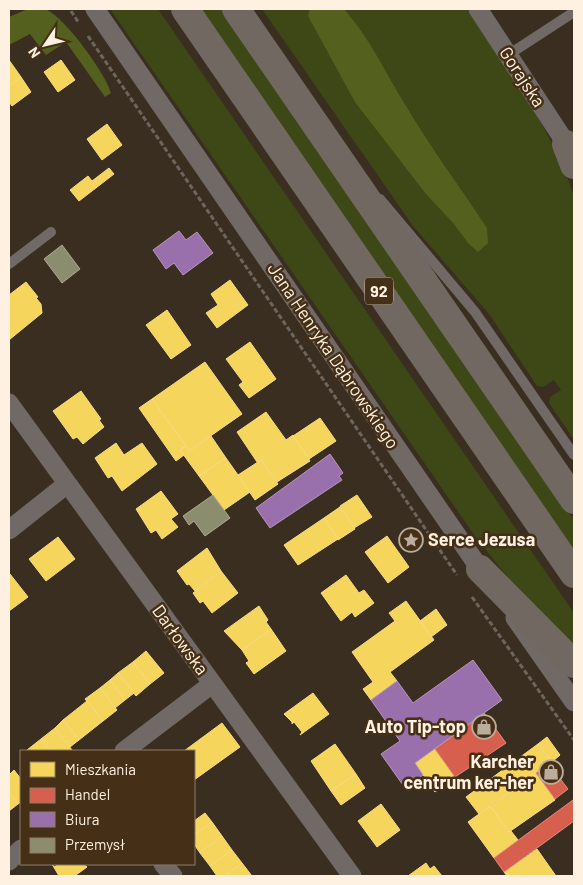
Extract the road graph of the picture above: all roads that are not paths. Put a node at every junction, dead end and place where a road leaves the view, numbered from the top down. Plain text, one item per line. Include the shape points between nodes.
1 (94, 9) edge
2 (184, 9) edge
3 (236, 9) edge
4 (478, 9) edge
5 (574, 12) edge
6 (508, 55) junction
7 (571, 155) edge
8 (341, 162) junction
9 (51, 232) dead end
10 (9, 264) edge
11 (9, 404) edge
12 (574, 455) edge
13 (67, 484) junction
14 (574, 500) edge
15 (9, 530) edge
16 (574, 574) edge
17 (469, 579) junction
18 (574, 664) edge
19 (212, 684) junction
20 (574, 702) edge
21 (125, 750) edge
22 (20, 850) edge
23 (9, 861) edge
24 (165, 865) edge
25 (350, 875) edge
26 (172, 876) edge

1 - 17 street, Jana Henryka Dąbrowskiego
2 - 16 main road, 92
3 - 8 main road, 92
4 - 6 street, Gorajska
5 - 6 lane
6 - 7 street, Gorajska
8 - 12 lane via 392,211 475,312
8 - 14 main road, 92
9 - 10 lane
11 - 13 street, Darłowska
13 - 15 street
13 - 19 street, Darłowska
17 - 18 main road
17 - 20 street, Jana Henryka Dąbrowskiego
19 - 21 street
19 - 25 street, Darłowska
22 - 23 street
24 - 26 street

